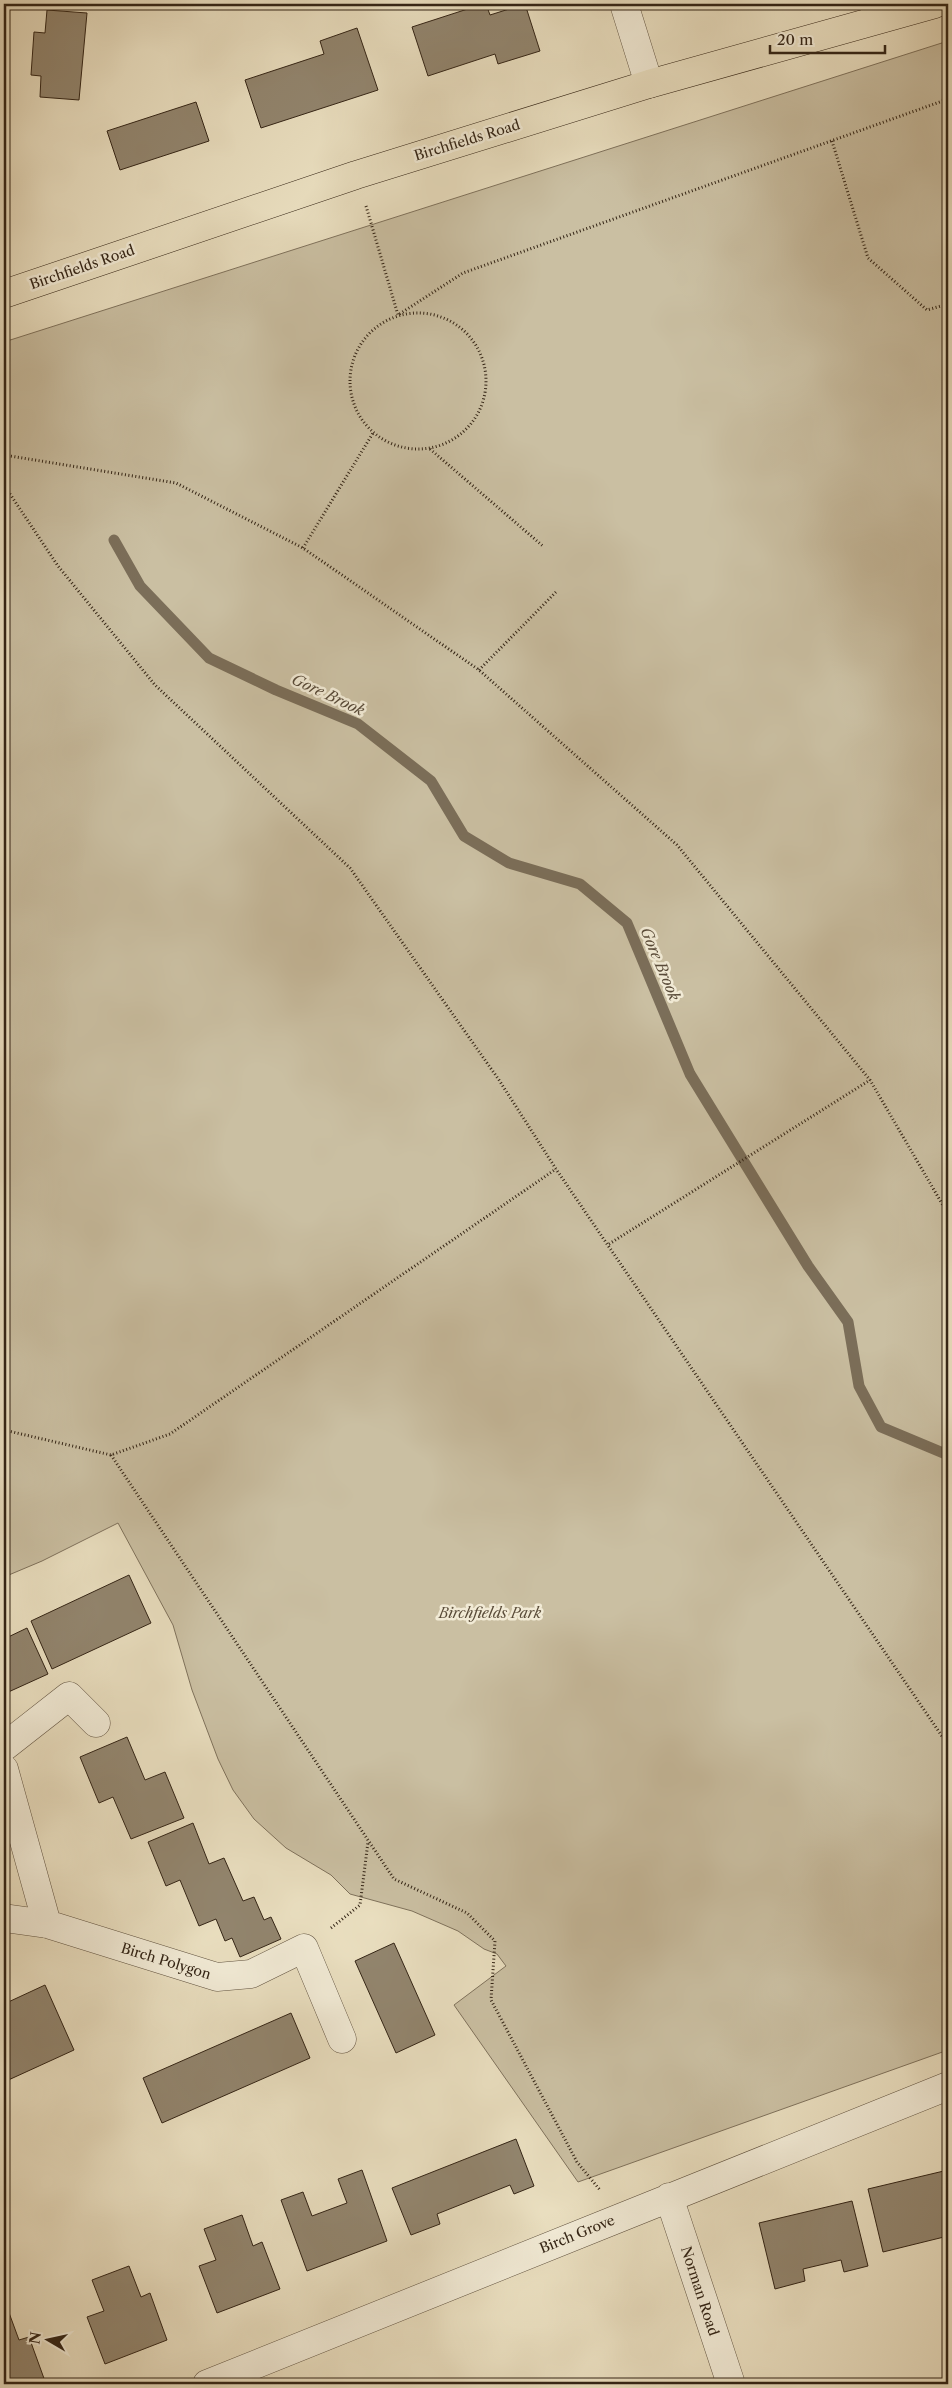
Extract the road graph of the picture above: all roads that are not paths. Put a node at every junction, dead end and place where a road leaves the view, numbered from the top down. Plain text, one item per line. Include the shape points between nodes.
1 (624, 4) edge
2 (936, 4) edge
3 (649, 84) junction
4 (4, 294) edge
5 (96, 1723) dead end
6 (4, 1747) edge
7 (4, 1769) edge
8 (4, 1918) edge
9 (47, 1924) junction
10 (342, 2039) dead end
11 (948, 2086) edge
12 (669, 2197) junction
13 (206, 2384) edge
14 (732, 2384) edge

1 - 3 street
2 - 3 highway, Birchfields Road
3 - 4 highway, Birchfields Road via 356,175
5 - 6 street via 69,1696
7 - 9 street
8 - 9 street, Birch Polygon
9 - 10 street, Birch Polygon via 217,1977 251,1974 304,1948
11 - 12 street, Birch Grove
12 - 13 street, Birch Grove
12 - 14 street, Norman Road

